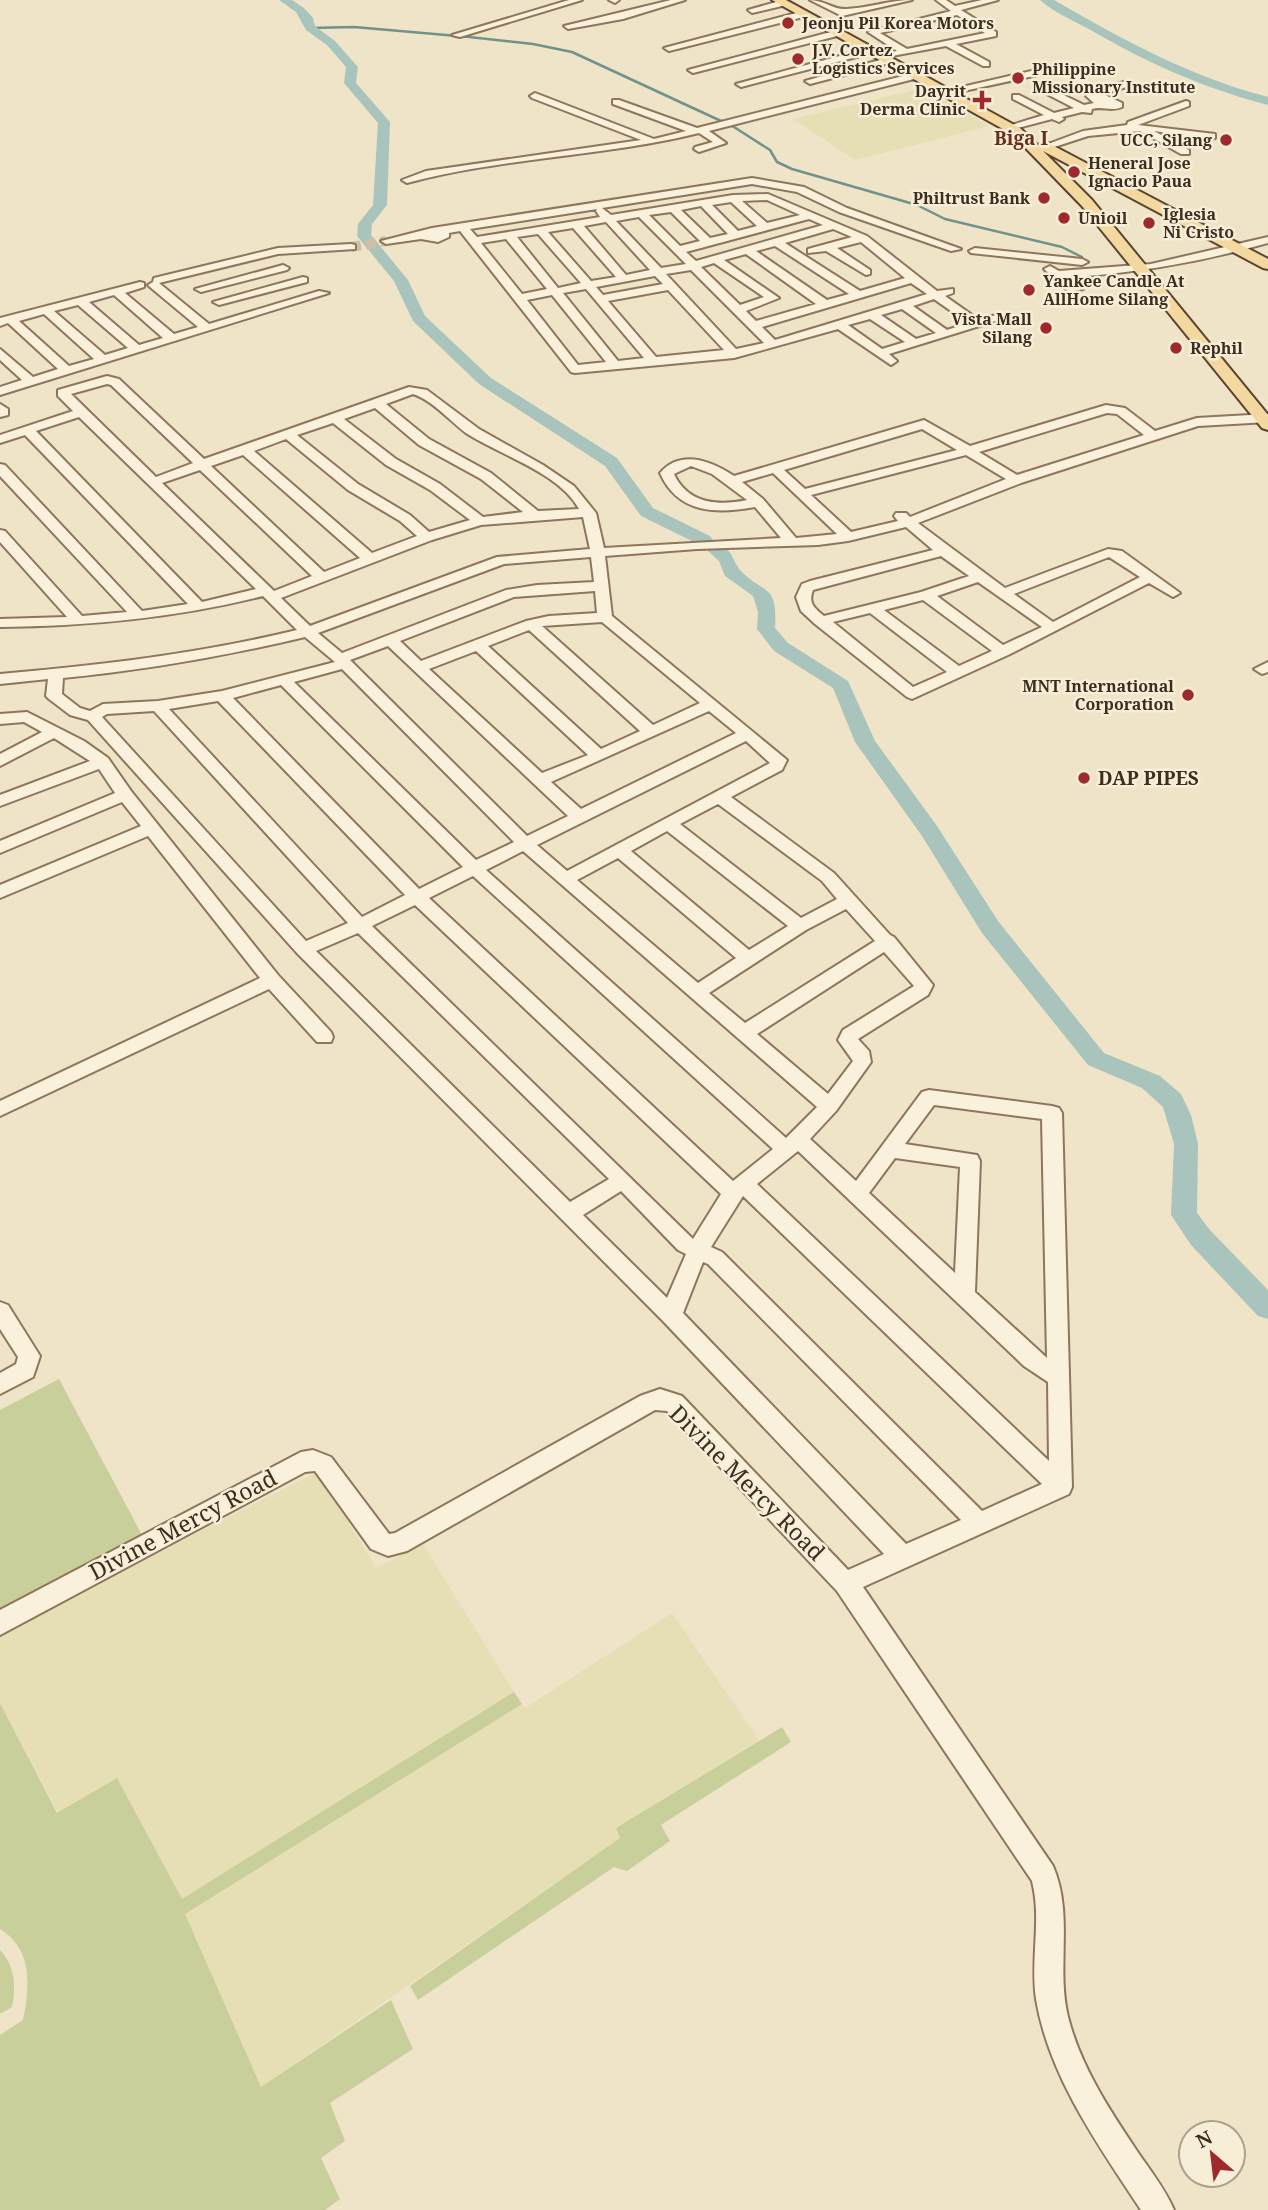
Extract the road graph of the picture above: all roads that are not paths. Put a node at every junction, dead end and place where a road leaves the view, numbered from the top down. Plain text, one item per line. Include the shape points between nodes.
1 (578, 0) edge
2 (681, 0) edge
3 (813, 0) edge
4 (853, 0) edge
5 (908, 0) edge
6 (942, 0) edge
7 (783, 3) edge
8 (998, 4) edge
9 (827, 6) junction
10 (752, 10) dead end
11 (958, 12) junction
12 (804, 14) junction
13 (817, 21) junction
14 (568, 26) dead end
15 (838, 33) junction
16 (457, 35) dead end
17 (849, 40) junction
18 (727, 42) dead end
19 (948, 44) junction
20 (669, 48) dead end
21 (906, 52) junction
22 (878, 56) junction
23 (986, 64) dead end
24 (693, 69) dead end
25 (1040, 72) dead end
26 (710, 73) dead end
27 (915, 76) junction
28 (810, 81) dead end
29 (741, 84) dead end
30 (1127, 84) dead end
31 (1046, 90) dead end
32 (945, 92) junction
33 (535, 96) dead end
34 (1016, 97) dead end
35 (616, 102) dead end
36 (1186, 104) dead end
37 (1081, 107) junction
38 (975, 110) junction
39 (1051, 115) junction
40 (1066, 122) dead end
41 (1007, 125) junction
42 (1110, 126) junction
43 (1077, 127) dead end
44 (699, 130) junction
45 (1144, 130) junction
46 (1088, 133) junction
47 (1022, 136) junction
48 (1211, 136) dead end
49 (652, 142) junction
50 (1045, 147) junction
51 (699, 149) dead end
52 (1185, 152) dead end
53 (1100, 175) junction
54 (407, 180) dead end
55 (1067, 181) junction
56 (768, 197) junction
57 (733, 198) junction
58 (704, 203) junction
59 (594, 204) junction
60 (673, 208) junction
61 (641, 213) junction
62 (807, 216) junction
63 (609, 219) junction
64 (792, 220) junction
65 (576, 224) junction
66 (463, 226) junction
67 (831, 226) junction
68 (765, 227) junction
69 (541, 230) junction
70 (736, 235) junction
71 (509, 236) junction
72 (863, 238) junction
73 (923, 239) junction
74 (1268, 240) edge
75 (386, 241) tunnel mouth
76 (474, 241) junction
77 (777, 242) junction
78 (708, 243) junction
79 (351, 247) tunnel mouth
80 (828, 247) junction
81 (889, 248) junction
82 (1235, 249) junction
83 (678, 250) junction
84 (747, 250) junction
85 (812, 251) dead end
86 (975, 254) junction
87 (715, 259) junction
88 (1137, 263) junction
89 (894, 264) junction
90 (1268, 265) edge
91 (692, 266) junction
92 (283, 268) dead end
93 (1077, 270) junction
94 (660, 272) junction
95 (866, 272) junction
96 (182, 274) junction
97 (853, 276) dead end
98 (624, 279) junction
99 (913, 279) junction
100 (303, 280) dead end
101 (156, 283) junction
102 (588, 285) junction
103 (673, 286) junction
104 (201, 289) junction
105 (949, 290) dead end
106 (116, 291) junction
107 (556, 292) junction
108 (323, 293) dead end
109 (858, 295) junction
110 (934, 295) junction
111 (520, 298) junction
112 (600, 299) junction
113 (81, 301) junction
114 (219, 302) junction
115 (903, 304) junction
116 (826, 305) junction
117 (46, 310) junction
118 (737, 310) junction
119 (871, 314) junction
120 (237, 318) junction
121 (996, 319) dead end
122 (5, 321) edge
123 (839, 324) junction
124 (977, 324) junction
125 (752, 326) junction
126 (205, 327) junction
127 (946, 334) junction
128 (171, 338) junction
129 (914, 343) junction
130 (773, 345) junction
131 (136, 349) junction
132 (0, 353) edge
133 (880, 353) junction
134 (734, 354) junction
135 (102, 359) junction
136 (653, 361) junction
137 (892, 361) dead end
138 (615, 365) junction
139 (66, 370) junction
140 (30, 382) junction
141 (0, 391) edge
142 (376, 402) junction
143 (0, 408) edge
144 (81, 412) junction
145 (0, 414) edge
146 (334, 417) junction
147 (1263, 417) edge
148 (28, 430) junction
149 (1149, 433) junction
150 (287, 434) junction
151 (0, 439) edge
152 (244, 449) junction
153 (968, 451) junction
154 (202, 464) junction
155 (0, 468) edge
156 (775, 468) junction
157 (1013, 478) junction
158 (732, 481) junction
159 (153, 482) junction
160 (804, 494) junction
161 (758, 502) junction
162 (589, 513) junction
163 (535, 515) junction
164 (905, 519) junction
165 (480, 522) junction
166 (0, 534) edge
167 (846, 534) junction
168 (427, 537) junction
169 (790, 540) junction
170 (596, 550) junction
171 (943, 551) junction
172 (371, 559) junction
173 (979, 577) junction
174 (1150, 577) junction
175 (322, 578) junction
176 (601, 586) junction
177 (1173, 593) dead end
178 (269, 594) junction
179 (1002, 594) junction
180 (926, 595) junction
181 (0, 606) edge
182 (198, 606) junction
183 (872, 608) junction
184 (138, 615) junction
185 (605, 617) junction
186 (78, 620) junction
187 (820, 621) junction
188 (0, 623) edge
189 (16, 623) junction
190 (531, 624) junction
191 (1052, 628) junction
192 (305, 629) junction
193 (388, 639) junction
194 (478, 645) junction
195 (1003, 652) junction
196 (342, 662) junction
197 (420, 667) junction
198 (0, 670) edge
199 (56, 672) junction
200 (958, 673) junction
201 (0, 679) edge
202 (284, 680) junction
203 (222, 695) junction
204 (710, 704) junction
205 (158, 706) junction
206 (93, 716) junction
207 (0, 719) edge
208 (54, 732) junction
209 (651, 732) junction
210 (747, 734) junction
211 (599, 756) junction
212 (0, 761) edge
213 (102, 762) junction
214 (540, 780) junction
215 (125, 795) junction
216 (720, 797) junction
217 (0, 802) edge
218 (579, 817) junction
219 (669, 824) junction
220 (151, 828) junction
221 (524, 843) junction
222 (0, 847) edge
223 (210, 847) junction
224 (621, 850) junction
225 (178, 860) junction
226 (474, 868) junction
227 (565, 879) junction
228 (0, 892) edge
229 (417, 897) junction
230 (849, 900) junction
231 (360, 925) junction
232 (800, 926) junction
233 (888, 941) junction
234 (303, 949) junction
235 (748, 959) junction
236 (272, 980) junction
237 (698, 991) junction
238 (746, 1032) junction
239 (324, 1037) dead end
240 (829, 1106) junction
241 (0, 1109) edge
242 (792, 1144) junction
243 (891, 1150) junction
244 (623, 1180) junction
245 (738, 1189) junction
246 (857, 1194) junction
247 (569, 1213) junction
248 (698, 1249) junction
249 (964, 1294) junction
250 (0, 1311) edge
251 (671, 1315) junction
252 (1059, 1378) junction
253 (0, 1384) edge
254 (1062, 1487) junction
255 (979, 1524) junction
256 (903, 1557) junction
257 (845, 1583) junction
258 (0, 1623) edge
259 (1159, 2210) edge

1 - 16 street
2 - 14 street
3 - 7 street
3 - 9 street
4 - 9 street
5 - 9 street via 842,13
6 - 11 street
7 - 10 street
7 - 12 main road
8 - 11 street
11 - 19 street via 994,33
11 - 21 street via 872,32
12 - 13 main road
12 - 20 street
13 - 15 main road
13 - 18 street
15 - 17 main road
15 - 24 street
17 - 22 main road
17 - 26 street
19 - 21 street
19 - 23 street
21 - 22 street
22 - 27 main road
22 - 28 street
22 - 29 street
25 - 32 street
27 - 32 main road
27 - 44 street
30 - 37 street via 1093,92 1097,100
31 - 37 street
32 - 38 main road
33 - 49 street
34 - 39 street
35 - 44 street
36 - 42 street
37 - 39 street
37 - 42 street
38 - 41 main road
38 - 47 main road
39 - 40 street
39 - 41 street
41 - 47 main road
42 - 45 street
42 - 46 street
43 - 46 street
44 - 49 street
44 - 51 street via 721,142
45 - 48 street
45 - 52 street
46 - 50 street
47 - 50 main road
47 - 55 main road
49 - 54 street via 435,172
50 - 53 main road
53 - 55 main road
53 - 82 main road
55 - 88 main road
56 - 57 street
56 - 62 street
56 - 64 street
57 - 58 street
57 - 68 street
58 - 60 street
58 - 70 street
59 - 63 street
59 - 66 street
59 - 73 street via 737,181 767,182 800,189
60 - 61 street
60 - 78 street
61 - 63 street
61 - 83 street
62 - 64 street
62 - 67 street
63 - 65 street
63 - 94 street
64 - 68 street
65 - 69 street
65 - 98 street
66 - 75 street via 439,231 444,233 442,237 433,239 425,235
66 - 76 street
67 - 72 street
67 - 77 street
68 - 70 street
69 - 71 street
69 - 102 street
70 - 78 street
71 - 76 street
71 - 107 street
72 - 80 street
72 - 81 street
73 - 81 street
73 - 86 street via 967,248
74 - 82 street
76 - 111 street
77 - 84 street
77 - 109 street
78 - 83 street
79 - 96 street via 278,251
80 - 85 street
80 - 95 street
81 - 89 street
82 - 88 street
82 - 90 main road
83 - 91 street
84 - 87 street
84 - 116 street
86 - 93 street via 1040,260
86 - 93 street via 1032,260 1074,290 1079,287
87 - 91 street
87 - 118 street via 773,298
88 - 93 street
88 - 147 main road
89 - 95 street
89 - 99 street
91 - 94 street
91 - 118 street
92 - 104 street
94 - 98 street
94 - 103 street
95 - 97 street
96 - 101 street
96 - 104 street
98 - 102 street
99 - 109 street
99 - 110 street
100 - 114 street
101 - 106 street via 154,278 142,279 140,285
101 - 126 street
102 - 107 street
102 - 112 street
103 - 112 street
103 - 134 street
104 - 114 street
105 - 110 street
106 - 113 street
106 - 128 street
107 - 111 street
107 - 138 street
108 - 120 street
109 - 116 street
110 - 115 street
110 - 124 street
111 - 138 street via 575,369
112 - 136 street
113 - 117 street
113 - 131 street
114 - 120 street
115 - 119 street
115 - 127 street
116 - 125 street
117 - 122 street
117 - 135 street
118 - 125 street
119 - 123 street
119 - 129 street
120 - 126 street
121 - 124 street
122 - 139 street
123 - 130 street
123 - 133 street
124 - 127 street
125 - 130 street
126 - 128 street
127 - 129 street
128 - 131 street
129 - 133 street
130 - 134 street
131 - 135 street
132 - 140 street
133 - 137 street
134 - 136 street
135 - 139 street
136 - 138 street
139 - 140 street
140 - 141 street
142 - 146 street
142 - 162 street via 409,390 423,393 474,433 561,483
142 - 163 street via 424,442 486,476
143 - 145 street via 4,412
144 - 148 street
144 - 154 street via 61,393 112,380
144 - 159 street
146 - 150 street
146 - 165 street
147 - 149 street via 1197,422
148 - 151 street
148 - 182 street
149 - 153 street via 1121,411 1106,409
149 - 157 street
150 - 152 street
150 - 168 street via 353,487
152 - 154 street
152 - 172 street
153 - 156 street via 920,424
153 - 157 street
153 - 160 street
154 - 159 street
154 - 175 street
155 - 184 street
156 - 158 street
156 - 160 street
157 - 164 street
158 - 161 street
158 - 161 street via 694,463 667,473 678,490 705,509
159 - 178 street
160 - 167 street
161 - 169 street
162 - 163 street
162 - 170 street
163 - 165 street
164 - 167 street
164 - 171 street
165 - 168 street
166 - 186 street
167 - 169 street
168 - 172 street
169 - 170 street
170 - 176 street
170 - 192 street via 488,564
171 - 173 street
171 - 187 street via 807,587 803,597 806,608
172 - 175 street
173 - 179 street
173 - 180 street
174 - 177 street
174 - 179 street via 1117,554 1108,553
174 - 191 street
175 - 178 street
176 - 185 street
176 - 193 street via 511,593
178 - 182 street
178 - 192 street
179 - 191 street
180 - 183 street
180 - 195 street
181 - 189 street
182 - 184 street
183 - 187 street
183 - 200 street
184 - 186 street
185 - 190 street
185 - 204 street
186 - 189 street
187 - 200 street via 912,694
188 - 189 street
190 - 194 street
190 - 209 street
191 - 195 street
192 - 196 street
192 - 198 street via 135,660
192 - 199 street via 185,659
193 - 196 street
193 - 197 street
194 - 197 street
194 - 211 street
195 - 200 street
196 - 202 street
196 - 221 street
197 - 214 street
199 - 201 street
199 - 206 street via 54,696 75,712
202 - 203 street
202 - 226 street
203 - 205 street
203 - 229 street
204 - 209 street
204 - 210 street
205 - 206 street via 103,709
205 - 231 street
206 - 223 street
207 - 208 street via 27,718
208 - 212 street
208 - 213 street
209 - 211 street
210 - 216 street via 779,760
210 - 218 street
211 - 214 street
213 - 215 street
213 - 217 street
214 - 218 street
215 - 220 street
215 - 222 street
216 - 219 street
216 - 230 street via 828,877
218 - 221 street
219 - 224 street
219 - 232 street
220 - 225 street
220 - 228 street
221 - 226 street
221 - 227 street
223 - 225 street
223 - 234 street
224 - 227 street
224 - 235 street
225 - 236 street
226 - 229 street
226 - 242 street
227 - 237 street
229 - 231 street
229 - 245 street
230 - 232 street
230 - 233 street
231 - 234 street
231 - 244 street
232 - 235 street
233 - 238 street
233 - 240 street via 924,985 850,1035 847,1040 864,1059
234 - 247 street
235 - 237 street
236 - 239 street
236 - 241 street
237 - 238 street
238 - 240 street
240 - 242 street
242 - 245 street
242 - 246 street
243 - 246 street
243 - 249 street via 970,1161
243 - 252 street via 929,1097 1052,1113
244 - 247 street
244 - 248 street via 685,1244
245 - 248 street
245 - 254 street
246 - 249 street
247 - 251 street
248 - 251 street
248 - 255 street via 715,1258
249 - 252 street via 1032,1359
250 - 253 street via 29,1356 25,1370
251 - 256 street
252 - 254 street
254 - 255 street
255 - 256 street
256 - 257 street
257 - 258 street, Divine Mercy Road via 674,1403 660,1399 388,1545 379,1541 323,1464 301,1462
257 - 259 street, Divine Mercy Road via 1044,1875 1053,1917 1050,1998 1063,2043 1090,2101

